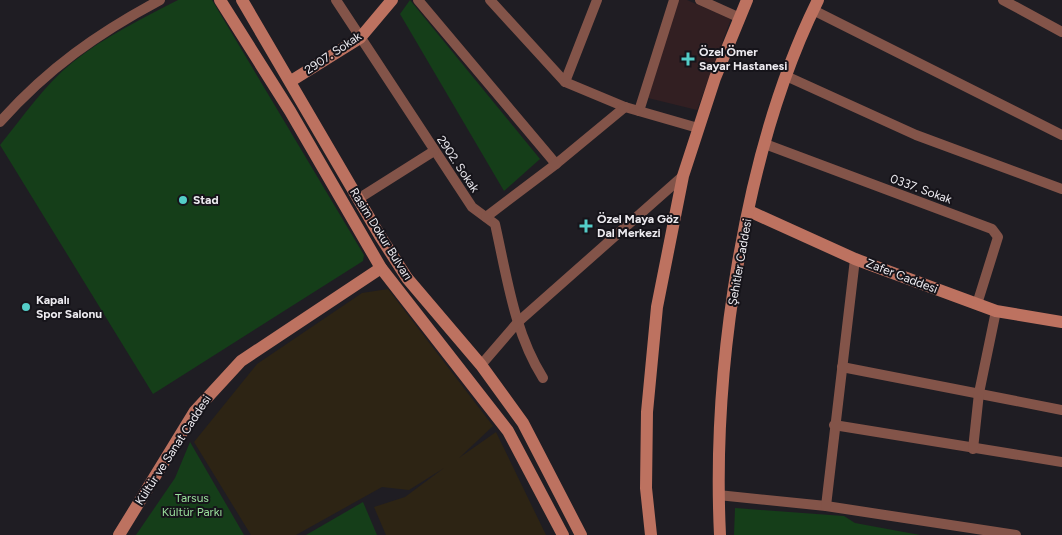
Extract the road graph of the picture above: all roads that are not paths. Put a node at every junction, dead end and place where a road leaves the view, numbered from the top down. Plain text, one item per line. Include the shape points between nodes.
1 (160, 0) edge
2 (220, 0) edge
3 (242, 0) edge
4 (336, 0) edge
5 (392, 0) edge
6 (418, 0) edge
7 (490, 0) edge
8 (597, 0) edge
9 (674, 0) edge
10 (700, 0) edge
11 (747, 0) edge
12 (1003, 0) edge
13 (1018, 4) edge
14 (816, 5) edge
15 (738, 17) junction
16 (1062, 32) edge
17 (360, 38) junction
18 (786, 76) junction
19 (291, 81) junction
20 (565, 82) junction
21 (625, 107) junction
22 (639, 111) junction
23 (0, 122) edge
24 (698, 128) junction
25 (1062, 135) edge
26 (765, 144) junction
27 (434, 151) junction
28 (556, 164) junction
29 (683, 176) junction
30 (1062, 189) edge
31 (358, 199) junction
32 (749, 211) junction
33 (486, 218) junction
34 (855, 259) junction
35 (381, 268) junction
36 (977, 304) junction
37 (996, 311) junction
38 (518, 322) junction
39 (1062, 322) edge
40 (481, 365) junction
41 (842, 368) junction
42 (542, 378) dead end
43 (979, 393) junction
44 (1062, 410) edge
45 (834, 425) junction
46 (973, 448) junction
47 (1062, 462) edge
48 (718, 495) junction
49 (826, 506) junction
50 (650, 534) edge
51 (119, 535) edge
52 (563, 535) edge
53 (581, 535) edge
54 (720, 535) edge
55 (1016, 535) edge

1 - 23 street via 117,23 67,57
2 - 35 street via 290,111
3 - 19 street, Rasim Dokur Bulvarı
4 - 17 street, 2902. Sokak
5 - 17 street, 2907. Sokak
6 - 28 street
7 - 20 street
8 - 20 street
9 - 22 street
10 - 15 street
11 - 15 street
12 - 13 street
13 - 16 street
14 - 18 street, Şehitler Caddesi
14 - 25 street
15 - 24 street
17 - 19 street, 2907. Sokak
17 - 27 street, 2902. Sokak
18 - 26 street, Şehitler Caddesi
18 - 30 street via 916,135
19 - 31 street, Rasim Dokur Bulvarı
20 - 21 street
21 - 22 street
21 - 28 street
22 - 24 street
24 - 29 street
26 - 32 street, Şehitler Caddesi
26 - 36 street, 0337. Sokak via 992,229 998,237
27 - 31 street
27 - 33 street, 2902. Sokak via 472,207
28 - 33 street
29 - 38 street
29 - 50 street via 657,307 647,412 646,488
31 - 40 street, Rasim Dokur Bulvarı via 407,278
32 - 34 street, Zafer Caddesi
32 - 48 street, Şehitler Caddesi via 733,304 721,408
33 - 38 street, 2902. Sokak via 495,224
34 - 36 street, Zafer Caddesi
34 - 41 street
35 - 51 street, Kültür ve Sanat Caddesi via 241,361 195,412
35 - 52 street via 508,431
36 - 37 street, Zafer Caddesi
37 - 39 street, Zafer Caddesi
37 - 43 street
38 - 40 street
38 - 42 street, 2902. Sokak via 528,354
40 - 53 street, Rasim Dokur Bulvarı via 523,424
41 - 43 street
41 - 45 street
43 - 44 street
43 - 46 street
45 - 46 street
45 - 49 street
46 - 47 street
48 - 49 street
48 - 54 street, Şehitler Caddesi
49 - 55 street

